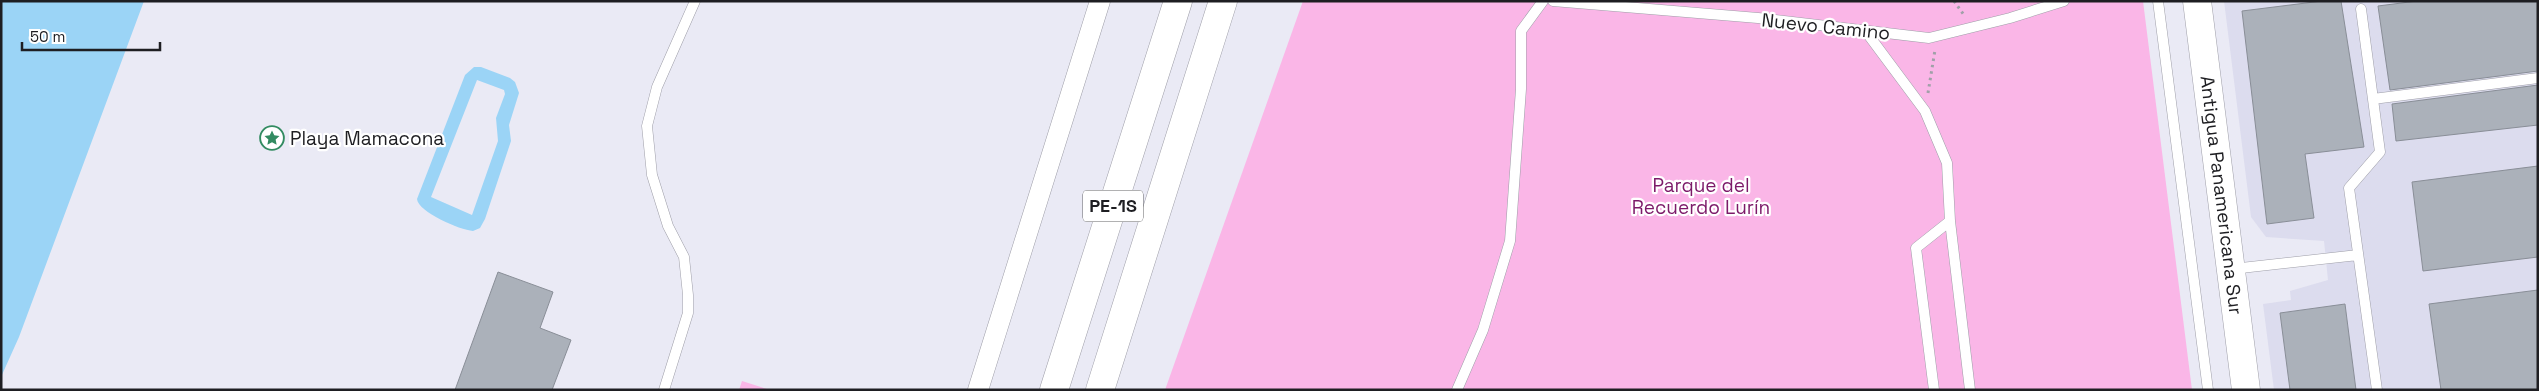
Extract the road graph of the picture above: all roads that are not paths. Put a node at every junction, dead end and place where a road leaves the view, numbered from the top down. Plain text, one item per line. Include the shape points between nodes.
1 (695, 1) edge
2 (1100, 1) edge
3 (1178, 1) edge
4 (1223, 1) edge
5 (1227, 1) edge
6 (1543, 1) edge
7 (1553, 1) edge
8 (2064, 1) edge
9 (2158, 1) edge
10 (2197, 1) edge
11 (2361, 9) dead end
12 (1864, 29) junction
13 (1212, 33) junction
14 (2538, 78) edge
15 (2373, 99) junction
16 (1950, 221) junction
17 (2358, 255) junction
18 (2231, 270) junction
19 (664, 390) edge
20 (978, 390) edge
21 (1054, 390) edge
22 (1100, 390) edge
23 (1458, 390) edge
24 (1934, 390) edge
25 (1970, 390) edge
26 (2208, 390) edge
27 (2246, 390) edge
28 (2377, 390) edge

1 - 19 lane via 657,87 647,126 652,175 668,226 684,257 688,295 688,313
2 - 20 street
3 - 21 main road, PE-1S
4 - 13 main road, PE-1S
5 - 13 main road
6 - 23 lane via 1521,31 1521,89 1510,242 1483,330
7 - 12 lane, Nuevo Camino
8 - 12 lane, Nuevo Camino via 1929,38
9 - 26 lane
10 - 18 main road, Antigua Panamericana Sur
11 - 15 lane
12 - 16 lane via 1925,111 1947,163
13 - 22 main road, PE-1S
14 - 15 lane
15 - 17 lane via 2380,152 2349,188
16 - 24 lane via 1916,248
16 - 25 lane
17 - 18 lane
17 - 28 lane
18 - 27 main road, Antigua Panamericana Sur

